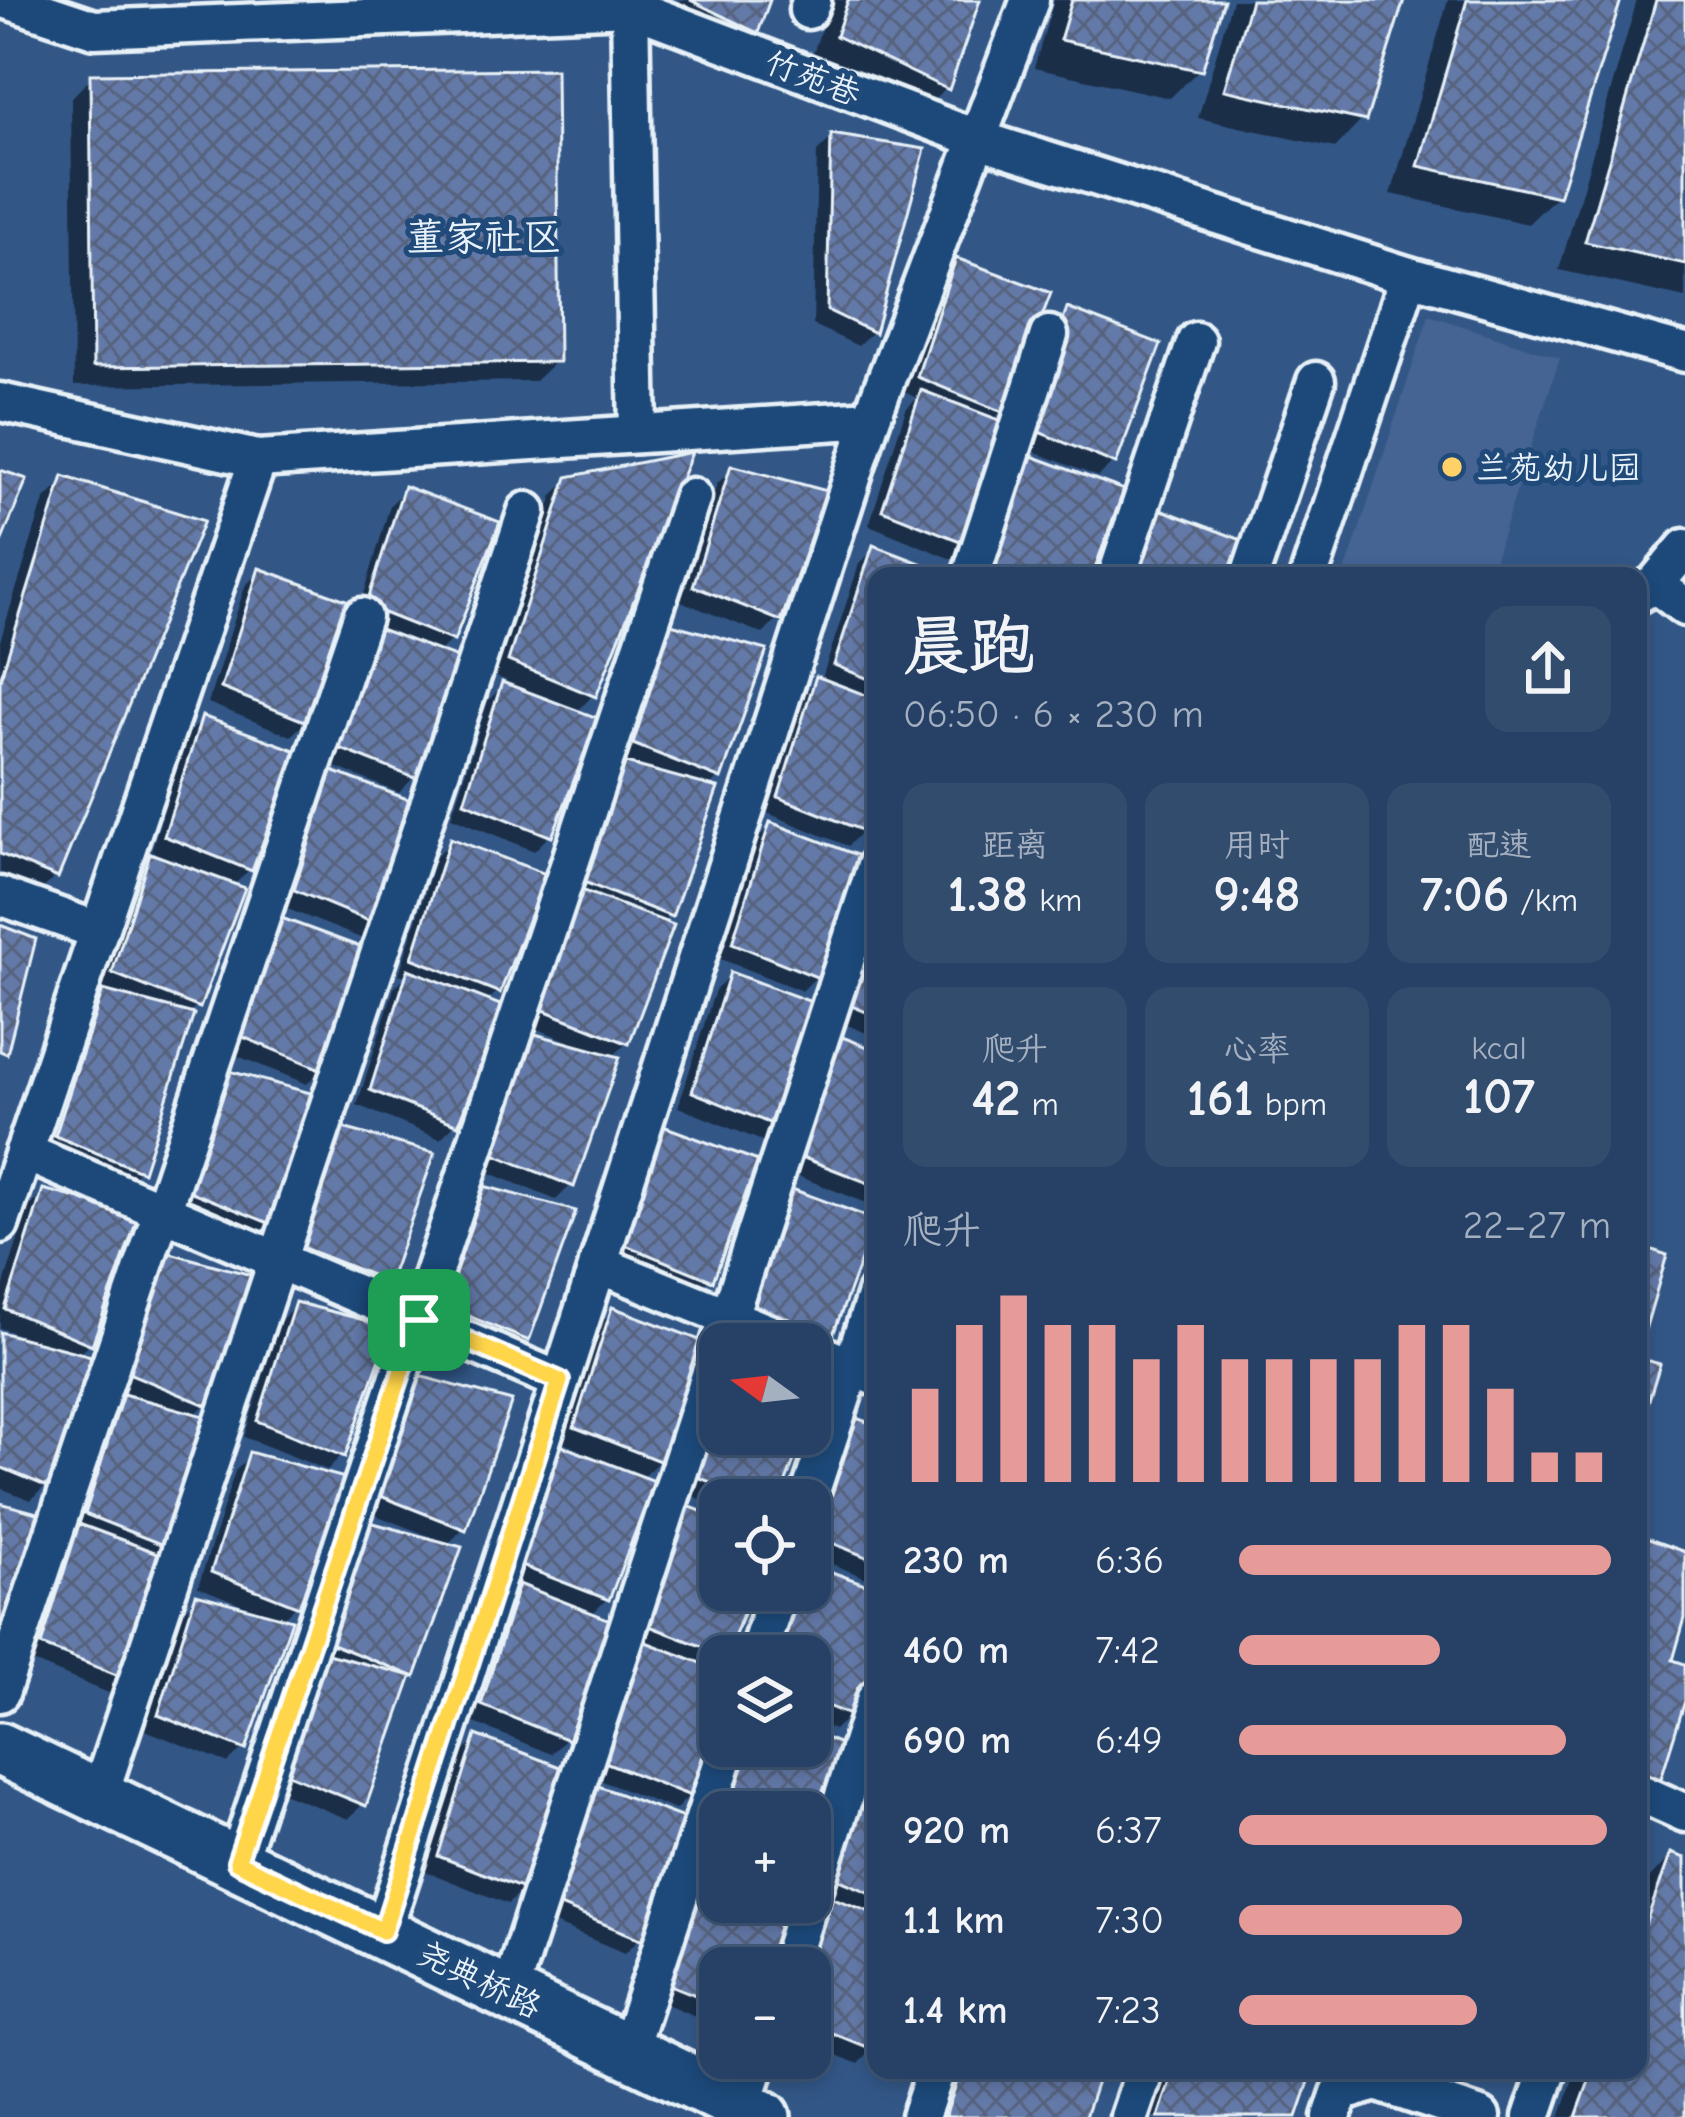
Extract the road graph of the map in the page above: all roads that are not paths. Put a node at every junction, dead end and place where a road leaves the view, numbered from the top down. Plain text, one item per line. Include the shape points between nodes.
1 (7, 0) edge
2 (1030, 0) edge
3 (630, 7) junction
4 (978, 139) junction
5 (1409, 276) junction
6 (1049, 334) dead end
7 (1196, 341) dead end
8 (1685, 353) edge
9 (1316, 381) dead end
10 (0, 402) edge
11 (871, 418) junction
12 (638, 434) junction
13 (258, 459) junction
14 (692, 497) dead end
15 (527, 511) dead end
16 (1685, 548) edge
17 (974, 567) edge
18 (1120, 567) edge
19 (1253, 567) edge
20 (1312, 567) edge
21 (1647, 588) edge
22 (1647, 589) edge
23 (1685, 607) edge
24 (362, 617) dead end
25 (867, 894) edge
26 (0, 896) edge
27 (99, 931) junction
28 (24, 1152) junction
29 (163, 1210) junction
30 (0, 1224) edge
31 (279, 1261) junction
32 (598, 1264) junction
33 (419, 1320) junction
34 (702, 1323) edge
35 (727, 1323) edge
36 (831, 1359) edge
37 (864, 1372) edge
38 (560, 1381) junction
39 (699, 1408) edge
40 (817, 1479) edge
41 (0, 1693) edge
42 (867, 1726) edge
43 (0, 1749) edge
44 (721, 1767) edge
45 (99, 1796) junction
46 (1647, 1801) edge
47 (1684, 1802) edge
48 (831, 1836) edge
49 (237, 1862) junction
50 (383, 1931) junction
51 (508, 1993) junction
52 (628, 2051) junction
53 (756, 2079) edge
54 (933, 2079) edge
55 (1142, 2079) edge
56 (1545, 2079) edge
57 (753, 2112) edge
58 (920, 2117) edge
59 (1129, 2117) edge
60 (1332, 2117) edge
61 (1480, 2117) edge
62 (1532, 2117) edge

1 - 3 street, 竹苑巷 via 94,28
2 - 4 street
3 - 4 street, 竹苑巷
3 - 12 street
4 - 5 street, 竹苑巷
4 - 11 street
5 - 8 street, 竹苑巷
5 - 20 street
6 - 17 street
7 - 18 street
9 - 19 street
10 - 13 street
11 - 12 street
11 - 32 street
12 - 13 street
13 - 27 street
14 - 33 street
15 - 31 street
16 - 21 street
22 - 23 street
24 - 29 street
25 - 35 street
26 - 27 street
27 - 28 street
28 - 29 street
28 - 30 street
29 - 31 street
29 - 41 street
31 - 33 street
31 - 45 street
32 - 34 street
32 - 38 street
33 - 38 street
33 - 49 street
36 - 37 street
37 - 40 street
38 - 50 street
39 - 51 street
42 - 48 street
43 - 45 street, 尧典桥路
44 - 52 street
45 - 49 street, 尧典桥路
46 - 47 street
49 - 50 street, 尧典桥路
50 - 51 street, 尧典桥路
51 - 52 street, 尧典桥路
52 - 57 street, 尧典桥路
53 - 57 street
54 - 58 street
55 - 59 street
56 - 62 street
60 - 61 street via 1340,2093 1376,2082

